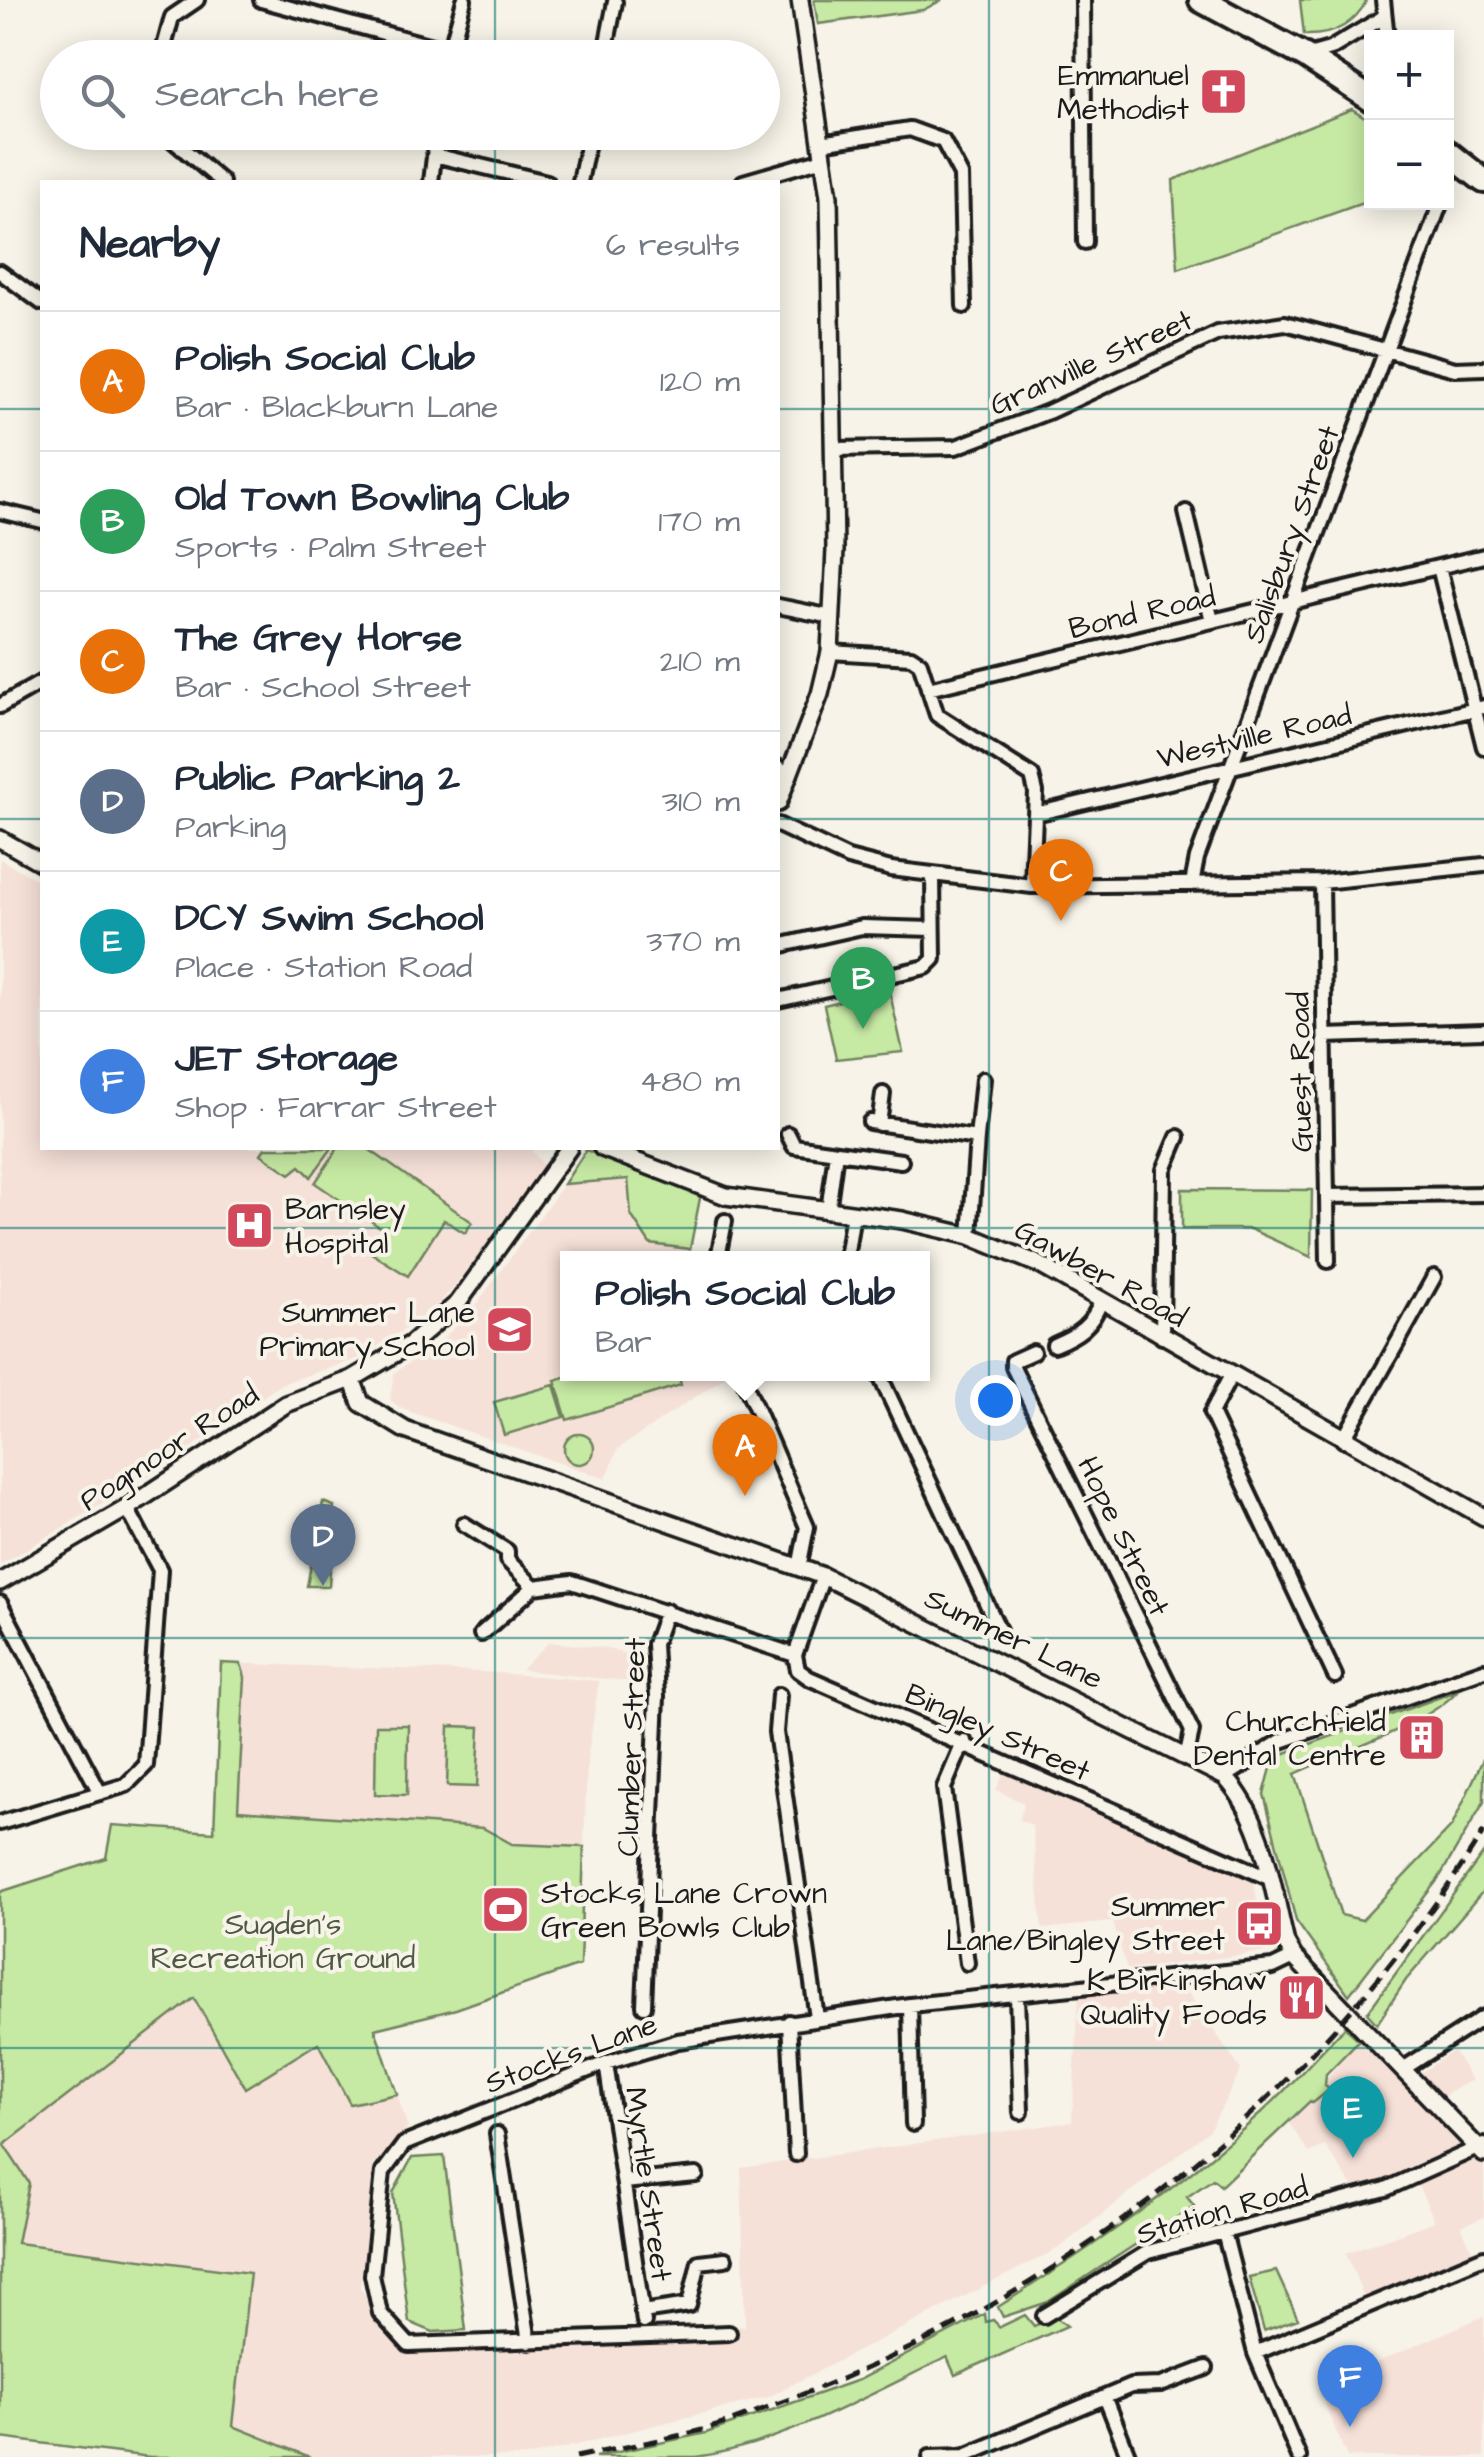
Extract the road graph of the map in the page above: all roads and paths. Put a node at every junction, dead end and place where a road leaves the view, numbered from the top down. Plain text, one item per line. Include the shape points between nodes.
1 (197, 0) edge
2 (261, 0) edge
3 (464, 0) edge
4 (800, 0) edge
5 (1083, 0) edge
6 (1201, 0) edge
7 (1383, 0) edge
8 (615, 2) edge
9 (1382, 18) junction
10 (1385, 30) edge
11 (166, 40) edge
12 (401, 40) edge
13 (454, 40) edge
14 (608, 40) edge
15 (1304, 56) junction
16 (1364, 95) edge
17 (184, 150) edge
18 (435, 150) edge
19 (586, 150) edge
20 (822, 151) junction
21 (434, 155) junction
22 (1454, 157) edge
23 (1483, 179) edge
24 (220, 180) edge
25 (432, 180) edge
26 (540, 180) edge
27 (580, 180) edge
28 (748, 180) edge
29 (1439, 210) edge
30 (1084, 242) dead end
31 (0, 272) edge
32 (40, 302) edge
33 (964, 306) dead end
34 (1387, 349) junction
35 (1484, 368) edge
36 (834, 450) junction
37 (0, 511) edge
38 (1186, 512) dead end
39 (40, 521) edge
40 (1484, 556) edge
41 (1440, 566) junction
42 (1292, 602) junction
43 (780, 606) edge
44 (832, 617) junction
45 (1212, 621) junction
46 (830, 652) junction
47 (40, 683) edge
48 (928, 689) junction
49 (0, 706) edge
50 (1479, 708) edge
51 (1484, 747) edge
52 (1230, 768) junction
53 (784, 771) edge
54 (1035, 814) junction
55 (780, 827) edge
56 (0, 839) edge
57 (40, 862) edge
58 (1484, 864) edge
59 (933, 876) junction
60 (1322, 882) junction
61 (1192, 884) junction
62 (1032, 886) junction
63 (932, 929) junction
64 (780, 946) edge
65 (780, 1000) edge
66 (1484, 1031) edge
67 (1325, 1036) junction
68 (983, 1080) dead end
69 (883, 1094) dead end
70 (788, 1134) dead end
71 (1178, 1137) dead end
72 (977, 1138) junction
73 (568, 1150) edge
74 (607, 1150) edge
75 (836, 1152) junction
76 (901, 1161) dead end
77 (1484, 1194) edge
78 (1327, 1196) junction
79 (828, 1211) junction
80 (853, 1213) junction
81 (725, 1221) dead end
82 (970, 1236) junction
83 (719, 1251) edge
84 (847, 1251) edge
85 (1328, 1261) dead end
86 (1434, 1276) dead end
87 (1101, 1301) junction
88 (1162, 1337) junction
89 (1054, 1345) dead end
90 (1034, 1352) dead end
91 (1230, 1377) junction
92 (352, 1379) junction
93 (744, 1381) edge
94 (883, 1381) edge
95 (1343, 1440) junction
96 (127, 1508) junction
97 (1484, 1517) edge
98 (464, 1524) dead end
99 (799, 1568) junction
100 (823, 1576) junction
101 (0, 1582) edge
102 (534, 1587) junction
103 (0, 1604) edge
104 (666, 1611) junction
105 (999, 1630) dead end
106 (481, 1634) dead end
107 (795, 1654) junction
108 (1484, 1670) edge
109 (1335, 1676) dead end
110 (779, 1694) dead end
111 (964, 1742) junction
112 (1188, 1754) junction
113 (1225, 1777) junction
114 (100, 1793) junction
115 (0, 1823) edge
116 (1270, 1878) junction
117 (1294, 1957) junction
118 (967, 1963) dead end
119 (1018, 1996) junction
120 (910, 2005) junction
121 (644, 2006) dead end
122 (1484, 2017) edge
123 (817, 2018) junction
124 (789, 2022) junction
125 (606, 2063) junction
126 (1403, 2069) junction
127 (1021, 2112) dead end
128 (913, 2124) dead end
129 (497, 2134) dead end
130 (1482, 2149) edge
131 (796, 2154) dead end
132 (696, 2175) dead end
133 (624, 2182) junction
134 (1224, 2232) junction
135 (1484, 2257) edge
136 (724, 2259) dead end
137 (1044, 2316) dead end
138 (729, 2333) dead end
139 (529, 2342) junction
140 (1255, 2353) junction
141 (1206, 2368) dead end
142 (1106, 2398) junction
143 (930, 2457) edge
144 (1128, 2457) edge
145 (1299, 2457) edge

1 - 11 street via 172,17
2 - 12 street
3 - 13 street
4 - 20 street
5 - 30 street
6 - 15 highway
7 - 9 street
8 - 14 street
9 - 10 street
9 - 15 street via 1330,49
15 - 16 highway
17 - 24 street
18 - 21 street
19 - 27 street
20 - 28 street
20 - 33 street via 910,129 942,141 961,175
20 - 36 street via 829,197
21 - 25 street
21 - 26 street
22 - 23 highway
29 - 34 street, Salisbury Street
31 - 32 street
34 - 35 street, Granville Street via 1455,369
34 - 36 street, Granville Street via 1285,323 1218,333 956,447
34 - 42 street, Salisbury Street
36 - 44 street
37 - 39 street
38 - 45 street
40 - 41 street, Bond Road
41 - 42 street, Bond Road
41 - 50 street
42 - 45 street, Bond Road
42 - 52 street, Salisbury Street
43 - 44 street
44 - 46 street
45 - 48 street, Bond Road
46 - 48 street via 912,657
46 - 53 street
47 - 49 street
48 - 54 street via 938,716 1032,776
50 - 51 street
50 - 52 street, Westville Road
52 - 54 street, Westville Road
52 - 61 street, Salisbury Street
54 - 62 street
55 - 59 street via 848,858
56 - 57 street
58 - 60 street
59 - 62 street
59 - 63 street
60 - 61 street
60 - 67 street, Guest Road
61 - 62 street
63 - 64 street via 862,927
63 - 65 street via 934,959 926,967
66 - 67 street
67 - 78 street, Guest Road
68 - 72 street
69 - 72 street via 875,1123
70 - 75 street via 794,1146
71 - 88 street via 1164,1170
72 - 82 street
73 - 92 street, Pogmoor Road via 458,1303 411,1344
74 - 79 street, Gawber Road via 726,1196
75 - 76 street
75 - 79 street
77 - 78 street
78 - 85 street, Guest Road
79 - 80 street, Gawber Road
80 - 82 street, Gawber Road
80 - 84 street
81 - 83 street
82 - 87 street, Gawber Road via 1038,1264
86 - 95 street
87 - 88 street, Gawber Road
87 - 89 street via 1078,1334
88 - 91 street, Gawber Road
90 - 112 street, Hope Street via 1013,1366 1192,1731
91 - 95 street, Gawber Road
91 - 109 street via 1211,1413
92 - 96 street, Pogmoor Road via 286,1404
92 - 99 street, Summer Lane via 360,1403 405,1430
93 - 99 street via 806,1527
94 - 105 street
95 - 97 street, Gawber Road
96 - 101 street, Pogmoor Road
96 - 114 street via 160,1570 146,1765 136,1780
98 - 102 street via 506,1552
99 - 100 street, Summer Lane
100 - 107 street
100 - 112 street, Summer Lane
102 - 104 street via 572,1582
102 - 106 street
103 - 114 street
104 - 107 street
104 - 121 street, Clumber Street via 654,1644
107 - 111 street, Bingley Street via 798,1670 810,1678
108 - 113 street via 1281,1742
110 - 123 street via 776,1732
111 - 116 street, Bingley Street
111 - 118 street via 944,1788
112 - 113 street, Summer Lane
113 - 116 street, Summer Lane via 1254,1822
114 - 115 street
116 - 117 street, Summer Lane
117 - 119 street, Stocks Lane via 1274,1967
117 - 126 street, Summer Lane
119 - 120 street, Stocks Lane
119 - 127 street
120 - 123 street, Stocks Lane
120 - 128 street
122 - 126 street
123 - 124 street, Stocks Lane
124 - 125 street, Stocks Lane via 678,2041
124 - 131 street
125 - 133 street, Myrtle Street
125 - 139 street, Stocks Lane via 404,2144 382,2172 372,2275 380,2313 409,2345
126 - 130 street, Summer Lane
129 - 139 street
130 - 134 street, Station Road via 1386,2189
132 - 133 street
133 - 136 street, Myrtle Street via 643,2317 689,2305 700,2262
134 - 137 street, Station Road via 1148,2252
134 - 140 street
135 - 140 street
138 - 139 street, Stocks Lane
140 - 145 street
141 - 142 street
142 - 143 street via 965,2456
142 - 144 street

